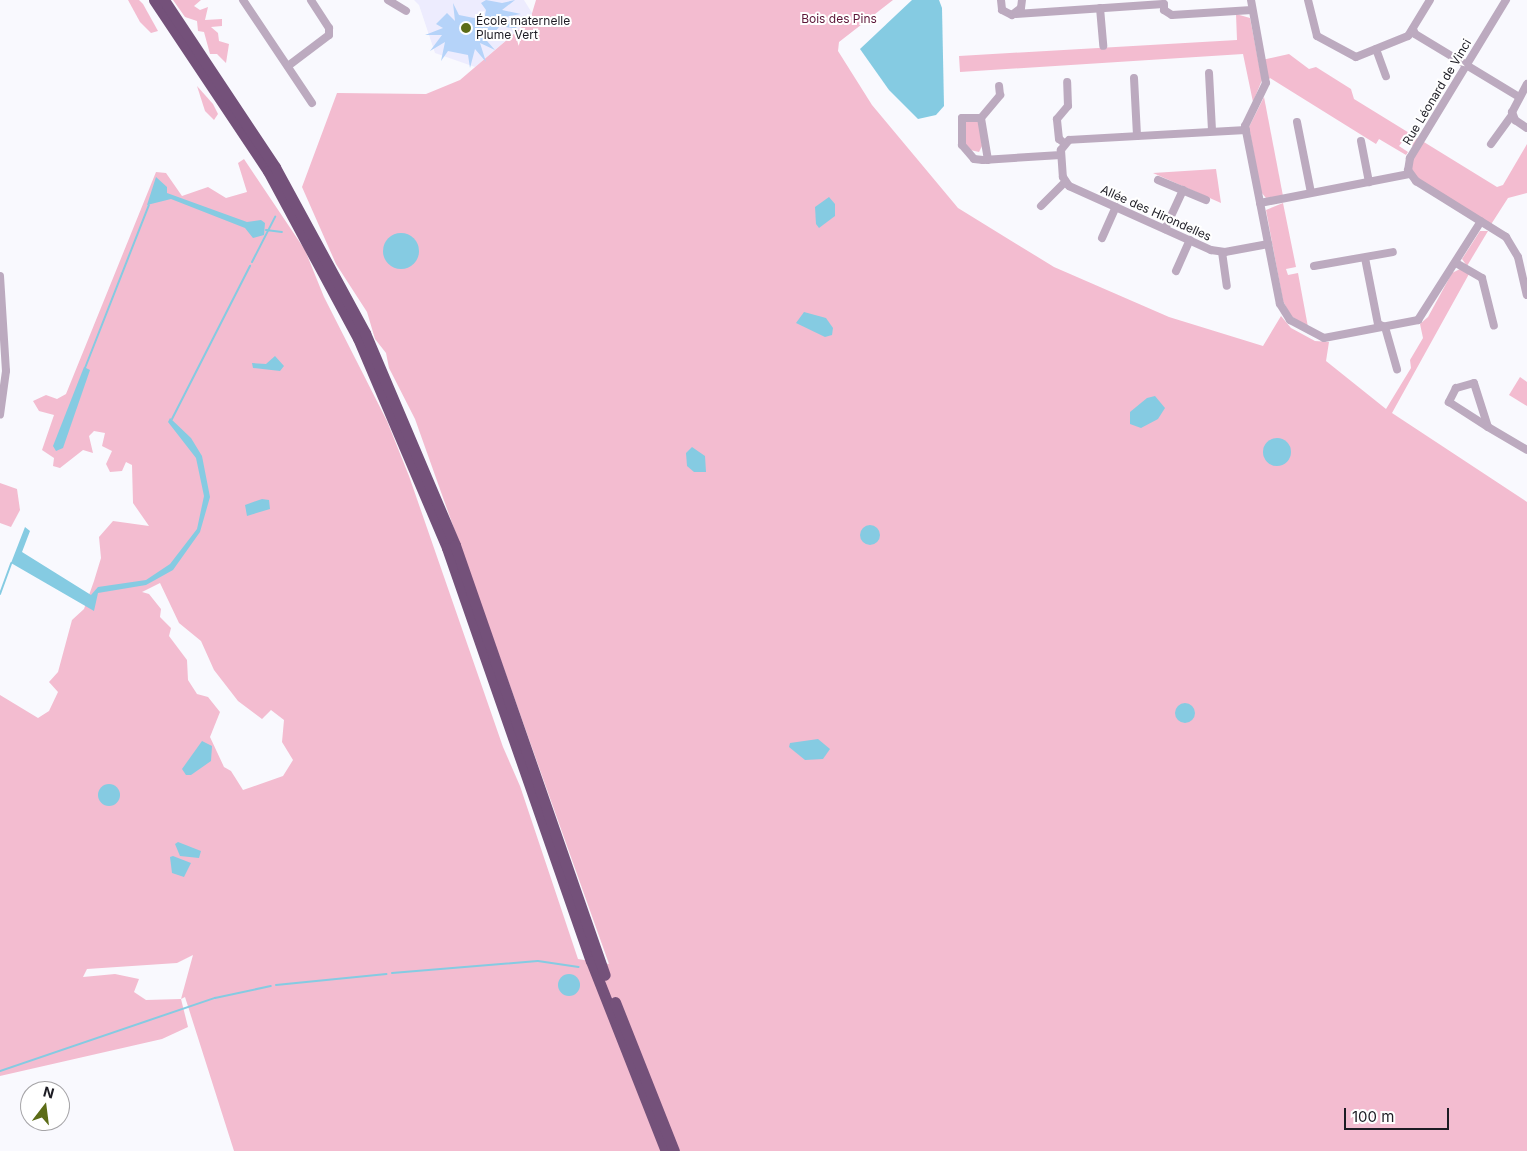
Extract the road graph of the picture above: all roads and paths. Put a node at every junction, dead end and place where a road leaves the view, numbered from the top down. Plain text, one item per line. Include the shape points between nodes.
1 (154, 0) edge
2 (164, 0) edge
3 (243, 0) edge
4 (310, 0) edge
5 (388, 0) edge
6 (1001, 0) edge
7 (1022, 0) edge
8 (1251, 0) edge
9 (1308, 0) edge
10 (1430, 0) edge
11 (1506, 0) edge
12 (1164, 2) edge
13 (1100, 8) junction
14 (1252, 10) junction
15 (406, 11) dead end
16 (1016, 14) junction
17 (1413, 29) junction
18 (1103, 46) dead end
19 (1376, 49) junction
20 (1467, 65) junction
21 (288, 66) junction
22 (1209, 73) dead end
23 (1386, 76) dead end
24 (1134, 78) dead end
25 (1067, 82) dead end
26 (1527, 84) edge
27 (999, 86) dead end
28 (1519, 97) junction
29 (312, 103) dead end
30 (1512, 115) junction
31 (981, 118) junction
32 (1297, 122) dead end
33 (1527, 128) edge
34 (1212, 130) junction
35 (1246, 130) junction
36 (1137, 136) junction
37 (1361, 141) dead end
38 (1064, 143) junction
39 (1491, 144) dead end
40 (1062, 155) junction
41 (988, 160) junction
42 (1409, 174) junction
43 (1158, 180) dead end
44 (1065, 182) junction
45 (1369, 182) junction
46 (1183, 190) junction
47 (1311, 193) junction
48 (1206, 200) dead end
49 (1260, 203) junction
50 (1041, 206) dead end
51 (1116, 207) junction
52 (1482, 221) junction
53 (1165, 229) junction
54 (1102, 238) dead end
55 (1190, 240) junction
56 (1268, 244) junction
57 (1222, 252) junction
58 (1393, 252) dead end
59 (1365, 258) junction
60 (1456, 262) junction
61 (1314, 266) dead end
62 (1176, 271) dead end
63 (0, 276) edge
64 (1228, 286) dead end
65 (1526, 289) edge
66 (1385, 326) junction
67 (1494, 326) dead end
68 (1397, 369) dead end
69 (0, 415) edge
70 (1488, 427) junction
71 (1527, 450) edge
72 (666, 1151) edge
73 (674, 1151) edge

1 - 72 highway via 268,171 358,338 447,548 591,961
2 - 73 highway via 275,166 369,343 455,545 600,963
3 - 21 street
4 - 21 street via 329,28 329,35
5 - 15 street
6 - 16 street via 1005,13
7 - 16 street
8 - 14 street
9 - 19 street via 1318,36 1351,57
10 - 17 street
11 - 20 street, Rue Léonard de Vinci
12 - 13 street
12 - 14 street via 1164,10 1172,15
13 - 16 street
13 - 18 street
14 - 35 street via 1266,83 1246,122
17 - 19 street via 1407,37
17 - 20 street
19 - 23 street
20 - 28 street
20 - 42 street, Rue Léonard de Vinci via 1410,158
21 - 29 street
22 - 34 street
24 - 36 street
25 - 38 street via 1068,106 1058,119 1059,139
26 - 28 street
27 - 31 street via 1000,95
28 - 30 street
30 - 33 street
30 - 39 street
31 - 41 street
31 - 41 street via 967,116 960,121 962,145 972,158
32 - 47 street
34 - 35 street
34 - 36 street
35 - 49 street
36 - 38 street
37 - 45 street
38 - 40 street
40 - 41 street
40 - 44 street
42 - 45 street
42 - 52 street
43 - 46 street
44 - 50 street
44 - 51 street, Allée des Hirondelles
45 - 47 street
46 - 48 street
46 - 53 street
47 - 49 street
49 - 56 street
51 - 53 street, Allée des Hirondelles
51 - 54 street
52 - 60 street
52 - 65 street via 1511,244
53 - 55 street, Allée des Hirondelles
55 - 57 street, Allée des Hirondelles
55 - 62 street
56 - 57 street, Allée des Hirondelles
56 - 66 street via 1280,304 1292,322 1324,338
57 - 64 street
58 - 59 street
59 - 61 street
59 - 66 street via 1378,324
60 - 66 street via 1421,318
60 - 67 street via 1482,278
63 - 69 street via 6,379
66 - 68 street
70 - 70 street via 1474,383 1456,388 1449,402
70 - 71 street

